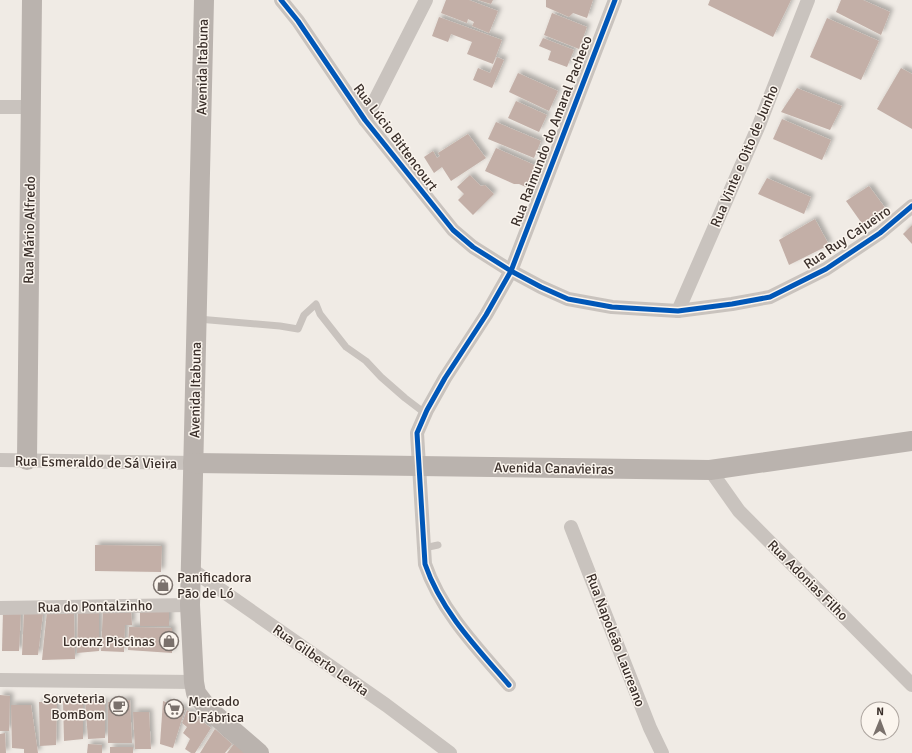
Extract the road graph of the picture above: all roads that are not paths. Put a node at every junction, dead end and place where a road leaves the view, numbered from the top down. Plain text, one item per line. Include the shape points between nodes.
1 (32, 0) edge
2 (204, 0) edge
3 (281, 0) edge
4 (426, 0) edge
5 (615, 0) edge
6 (808, 0) edge
7 (0, 107) edge
8 (30, 108) junction
9 (365, 120) junction
10 (912, 206) edge
11 (511, 271) junction
12 (678, 311) junction
13 (196, 319) junction
14 (426, 414) junction
15 (912, 440) edge
16 (0, 460) edge
17 (27, 460) junction
18 (193, 463) junction
19 (419, 466) junction
20 (710, 470) junction
21 (571, 527) dead end
22 (438, 545) dead end
23 (424, 548) junction
24 (191, 569) junction
25 (190, 605) junction
26 (0, 608) edge
27 (0, 680) edge
28 (194, 682) junction
29 (509, 685) dead end
30 (912, 685) edge
31 (259, 753) edge
32 (450, 753) edge
33 (662, 753) edge

1 - 8 main road, Rua Mário Alfredo
2 - 13 main road, Avenida Itabuna
3 - 9 street, Rua Lúcio Bittencourt via 298,20
4 - 9 street
5 - 11 street, Rua Raimundo do Amaral Pacheco
6 - 12 street, Rua Vinte e Oito de Junho via 759,125
7 - 8 street
8 - 17 main road, Rua Mário Alfredo
9 - 11 street, Rua Lúcio Bittencourt via 453,230 473,248
10 - 12 street, Rua Ruy Cajueiro via 880,233 826,269 770,297
11 - 12 street, Rua Lúcio Bittencourt via 568,299 612,307
11 - 14 street, Rua Raimundo do Amaral Pacheco via 445,378
13 - 14 lane via 298,329 304,315 316,304 320,314 346,347 366,361 381,377
13 - 18 main road, Avenida Itabuna
14 - 19 street, Rua Raimundo do Amaral Pacheco via 417,433
15 - 20 main road, Avenida Canavieiras
16 - 17 street, Rua Esmeraldo de Sá Vieira
17 - 18 street, Rua Esmeraldo de Sá Vieira
18 - 19 main road, Avenida Canavieiras
18 - 24 main road, Avenida Itabuna
19 - 20 main road, Avenida Canavieiras
19 - 23 street, Rua Raimundo do Amaral Pacheco
20 - 30 street, Rua Adonias Filho via 739,511
21 - 33 street, Rua Napoleão Laureano
22 - 23 lane
23 - 29 street, Rua Raimundo do Amaral Pacheco via 425,564 430,578 445,605
24 - 25 main road, Avenida Itabuna
24 - 32 street, Rua Gilberto Levita via 386,705
25 - 26 street, Rua do Pontalzinho
25 - 28 main road, Avenida Itabuna
27 - 28 street
28 - 31 main road, Avenida Itabuna via 196,693 208,709

